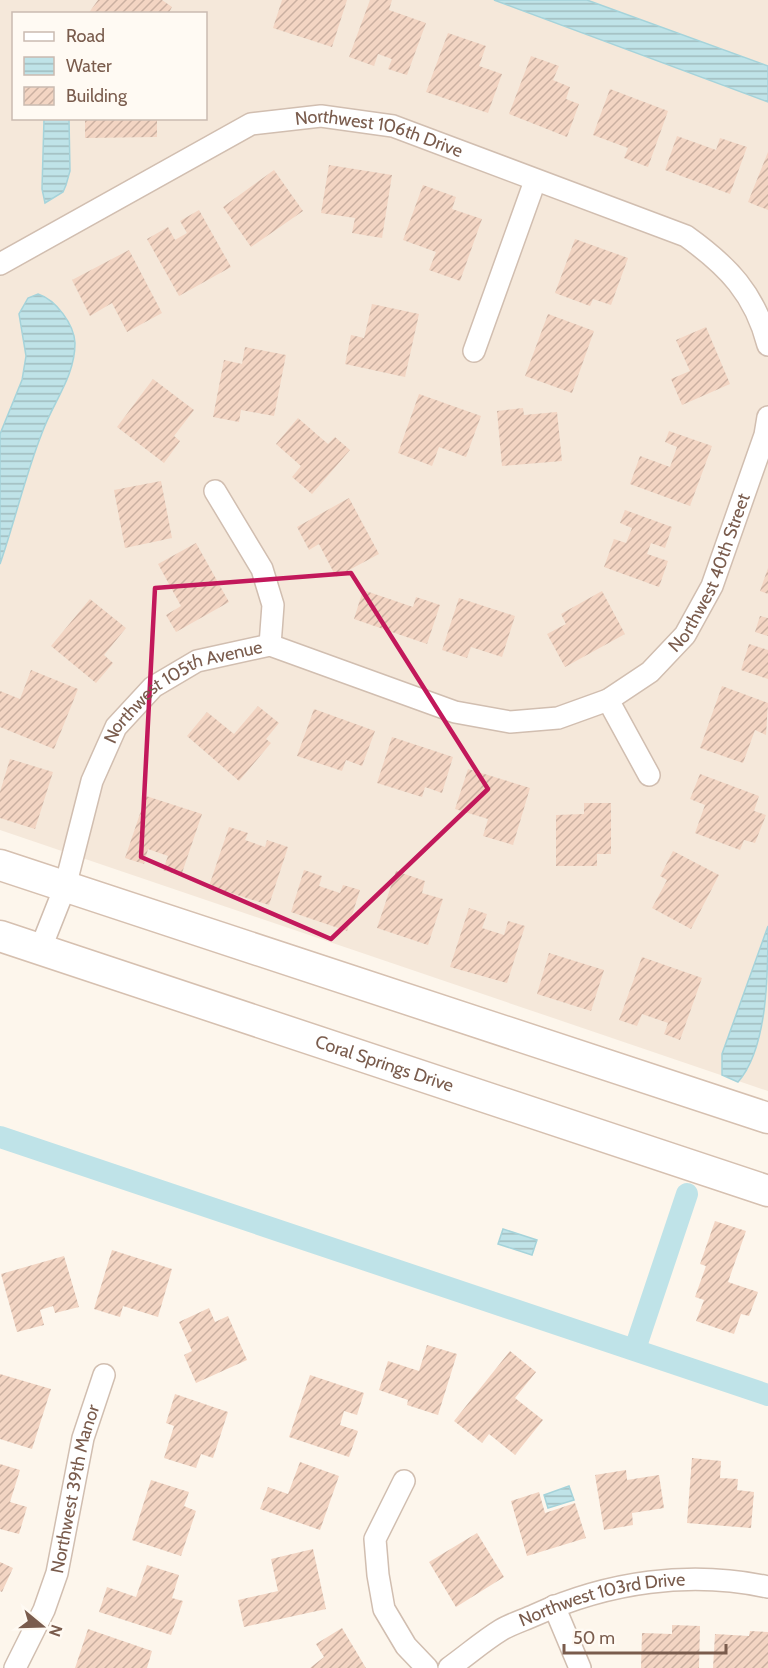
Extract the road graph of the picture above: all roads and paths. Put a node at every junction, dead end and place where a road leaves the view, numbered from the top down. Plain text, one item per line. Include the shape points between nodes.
1 (535, 181) junction
2 (0, 264) edge
3 (760, 299) edge
4 (768, 345) edge
5 (474, 351) dead end
6 (768, 417) edge
7 (215, 491) dead end
8 (270, 645) junction
9 (608, 700) junction
10 (649, 775) dead end
11 (0, 865) edge
12 (65, 886) junction
13 (0, 936) edge
14 (40, 950) junction
15 (768, 1118) edge
16 (768, 1191) edge
17 (104, 1375) dead end
18 (404, 1481) dead end
19 (768, 1587) edge
20 (554, 1606) junction
21 (15, 1668) edge
22 (427, 1668) edge
23 (449, 1668) edge
24 (580, 1668) edge

1 - 2 street, Northwest 106th Drive via 393,126 321,116 251,124
1 - 3 street, Northwest 106th Drive via 686,236 720,260
1 - 5 street
3 - 4 street
6 - 9 street, Northwest 40th Street via 712,586 685,635 650,672
7 - 8 street via 262,568 273,605
8 - 9 street, Northwest 105th Avenue via 455,712 510,722 558,718
8 - 12 street, Northwest 105th Avenue via 197,661 153,687 116,727 92,781
9 - 10 street
11 - 12 main road
12 - 14 street, Northwest 105th Avenue
12 - 15 main road
13 - 14 main road, Coral Springs Drive
14 - 16 main road, Coral Springs Drive
17 - 21 street, Northwest 39th Manor via 83,1438 57,1573 44,1610
18 - 22 street via 375,1539 378,1575 384,1609 406,1646
19 - 20 street, Northwest 103rd Drive via 730,1579 659,1581 610,1588
20 - 23 street, Northwest 103rd Drive via 502,1629
20 - 24 street

